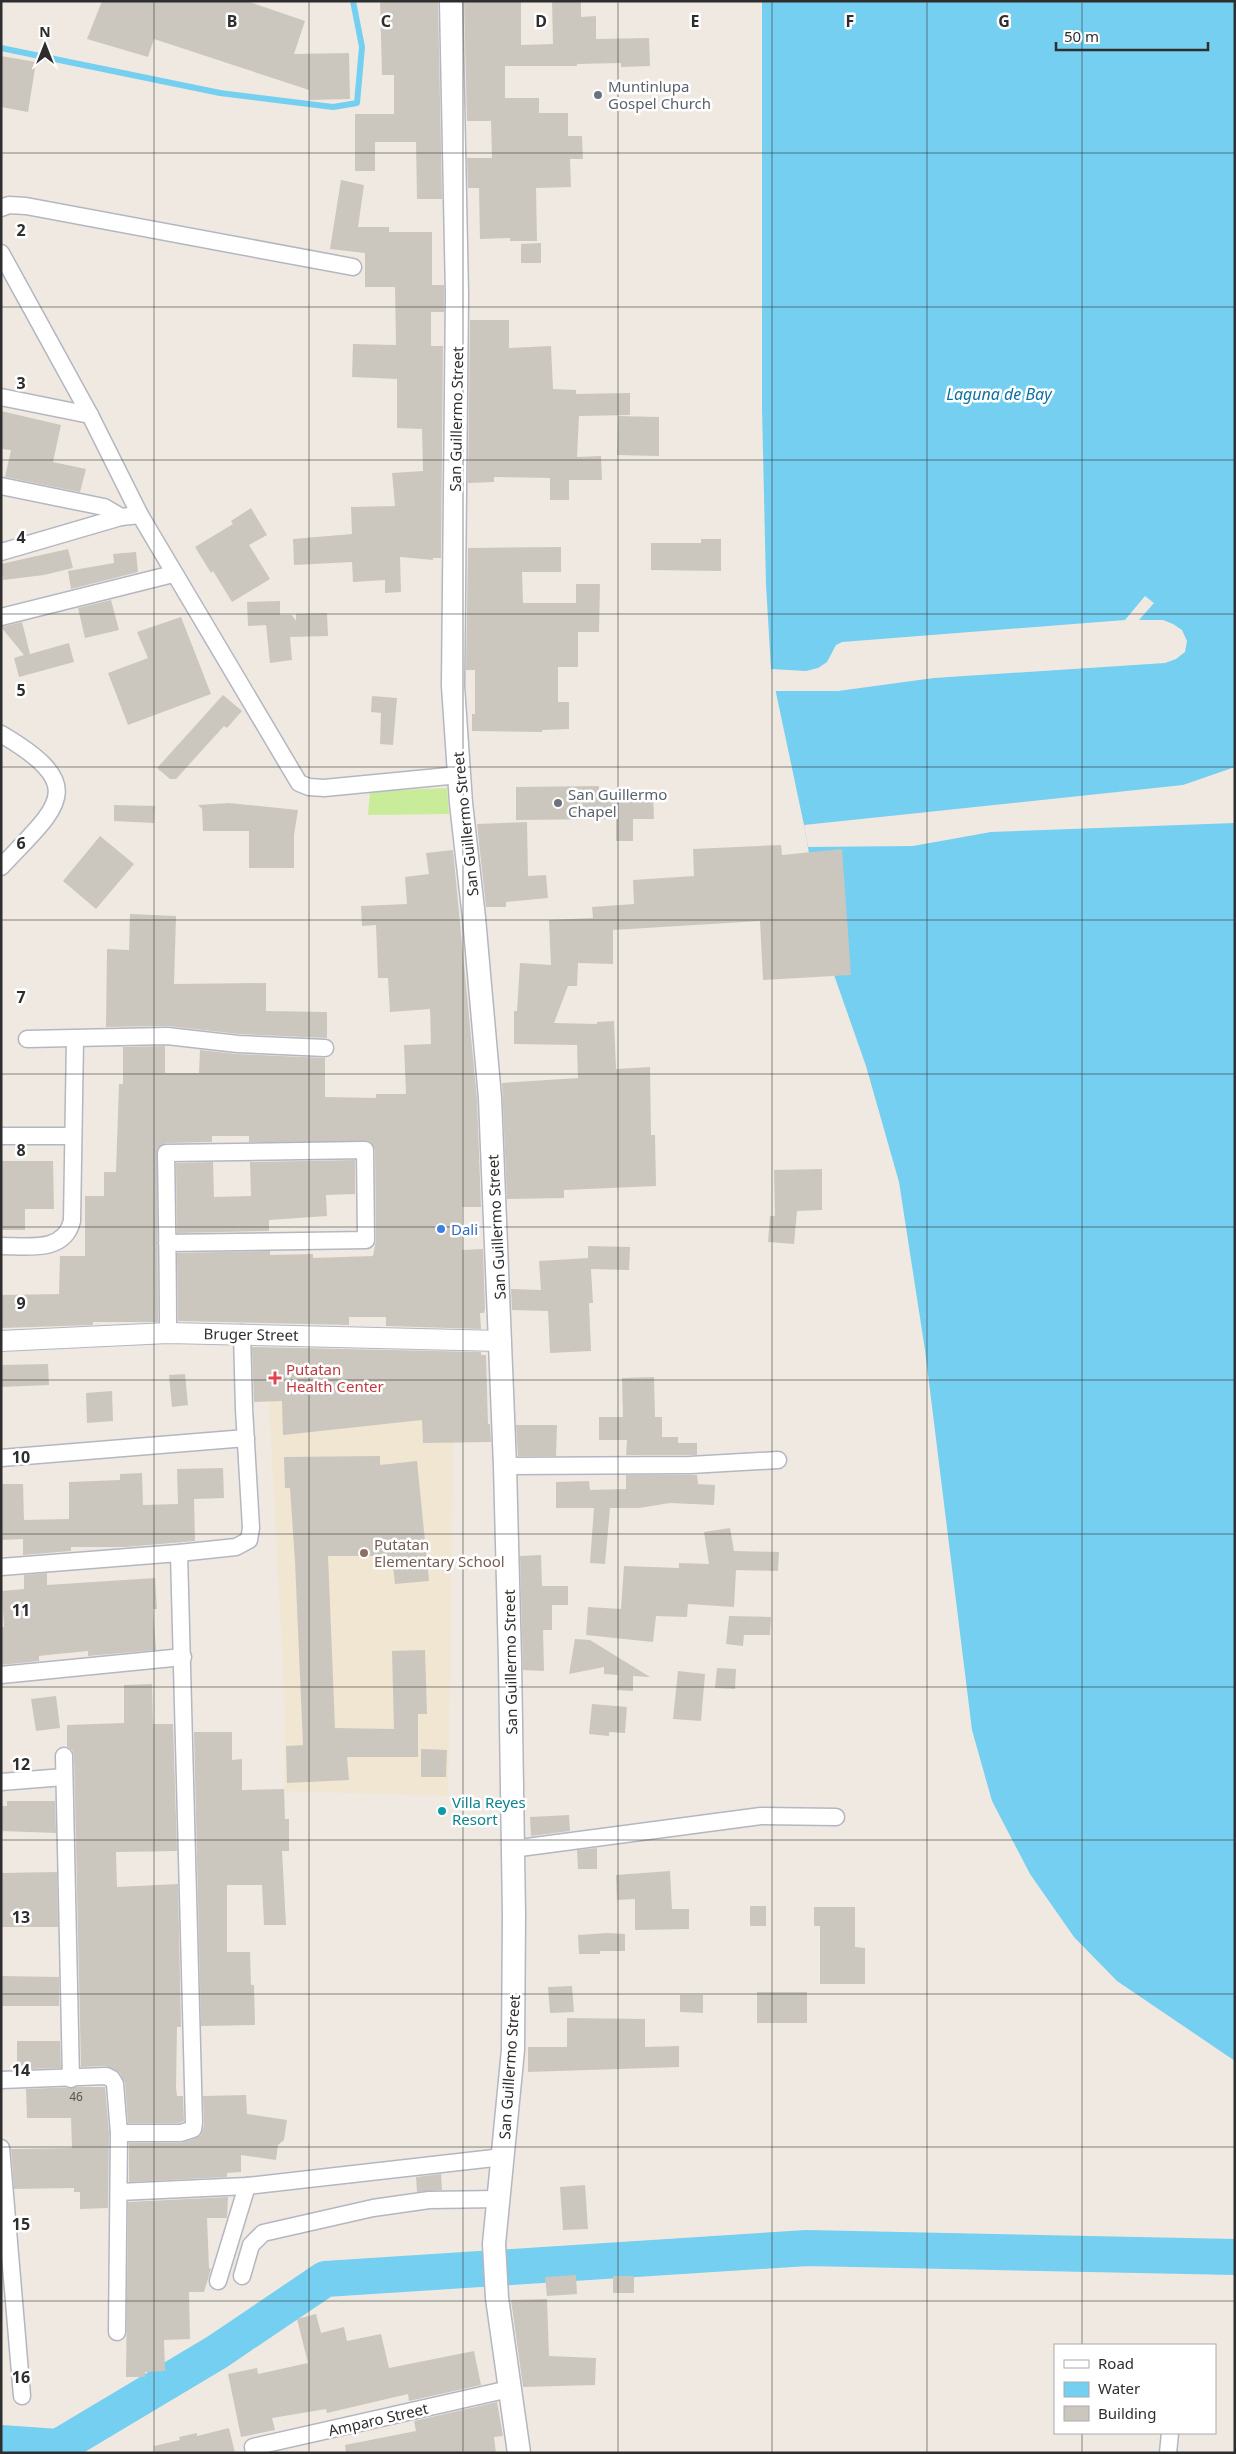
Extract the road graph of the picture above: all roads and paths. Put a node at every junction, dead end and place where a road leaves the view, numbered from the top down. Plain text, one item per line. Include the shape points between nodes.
1 (451, 1) edge
2 (1, 208) edge
3 (1, 253) edge
4 (354, 267) dead end
5 (1, 396) edge
6 (90, 415) junction
7 (1, 486) edge
8 (24, 491) junction
9 (1, 497) edge
10 (140, 515) junction
11 (121, 516) junction
12 (1, 552) edge
13 (173, 574) junction
14 (1, 617) edge
15 (1, 734) edge
16 (459, 775) junction
17 (1, 867) edge
18 (27, 1039) dead end
19 (76, 1040) junction
20 (325, 1048) dead end
21 (1, 1136) edge
22 (74, 1136) junction
23 (167, 1243) junction
24 (1, 1246) edge
25 (168, 1333) junction
26 (242, 1333) junction
27 (1, 1341) edge
28 (501, 1341) junction
29 (246, 1438) junction
30 (1, 1458) edge
31 (778, 1460) dead end
32 (505, 1466) junction
33 (179, 1553) junction
34 (1, 1567) edge
35 (183, 1657) junction
36 (1, 1675) edge
37 (64, 1756) dead end
38 (64, 1777) junction
39 (1, 1782) edge
40 (836, 1817) dead end
41 (512, 1849) junction
42 (70, 2079) junction
43 (1, 2080) edge
44 (119, 2133) junction
45 (1, 2148) edge
46 (503, 2157) junction
47 (247, 2186) junction
48 (119, 2192) junction
49 (499, 2199) junction
50 (242, 2276) dead end
51 (218, 2281) dead end
52 (117, 2332) dead end
53 (509, 2389) junction
54 (22, 2396) dead end
55 (1170, 2434) edge
56 (254, 2453) edge
57 (519, 2453) edge
58 (1168, 2453) edge

1 - 16 main road, San Guillermo Street via 457,295 453,686
2 - 4 street via 26,206
3 - 6 street
5 - 6 street
6 - 10 street
7 - 8 street
8 - 9 street
8 - 11 street via 104,507
10 - 11 street
10 - 13 street
11 - 12 street
13 - 14 street
13 - 16 street via 299,783 324,788
15 - 17 street via 26,748 48,767 57,782 57,798 52,812
16 - 28 main road, San Guillermo Street via 489,1089
18 - 19 street
19 - 20 street via 167,1036 238,1044
19 - 22 street
21 - 22 street
22 - 24 street via 70,1231 54,1244
23 - 23 street via 366,1240 365,1150 166,1153
23 - 25 street
25 - 26 street, Bruger Street
25 - 27 street, Bruger Street
26 - 28 street, Bruger Street
26 - 29 street
28 - 32 main road, San Guillermo Street
29 - 30 street
29 - 33 street via 249,1540 236,1547
31 - 32 street via 690,1465
32 - 41 main road, San Guillermo Street
33 - 34 street
33 - 35 street
35 - 36 street
35 - 44 street via 194,2122 193,2129 181,2133
37 - 38 street
38 - 39 street
38 - 42 street
40 - 41 street via 761,1816
41 - 46 main road, San Guillermo Street via 513,2050
42 - 43 street
42 - 44 street via 106,2076 112,2079
44 - 48 street
45 - 54 street
46 - 47 street
46 - 49 main road, San Guillermo Street
47 - 48 street
47 - 51 street
48 - 52 street
49 - 50 street via 429,2200 373,2208 263,2233 251,2245
49 - 53 main road, San Guillermo Street via 494,2244 497,2298
53 - 56 street, Amparo Street via 253,2447
53 - 57 main road, San Guillermo Street
55 - 58 street

